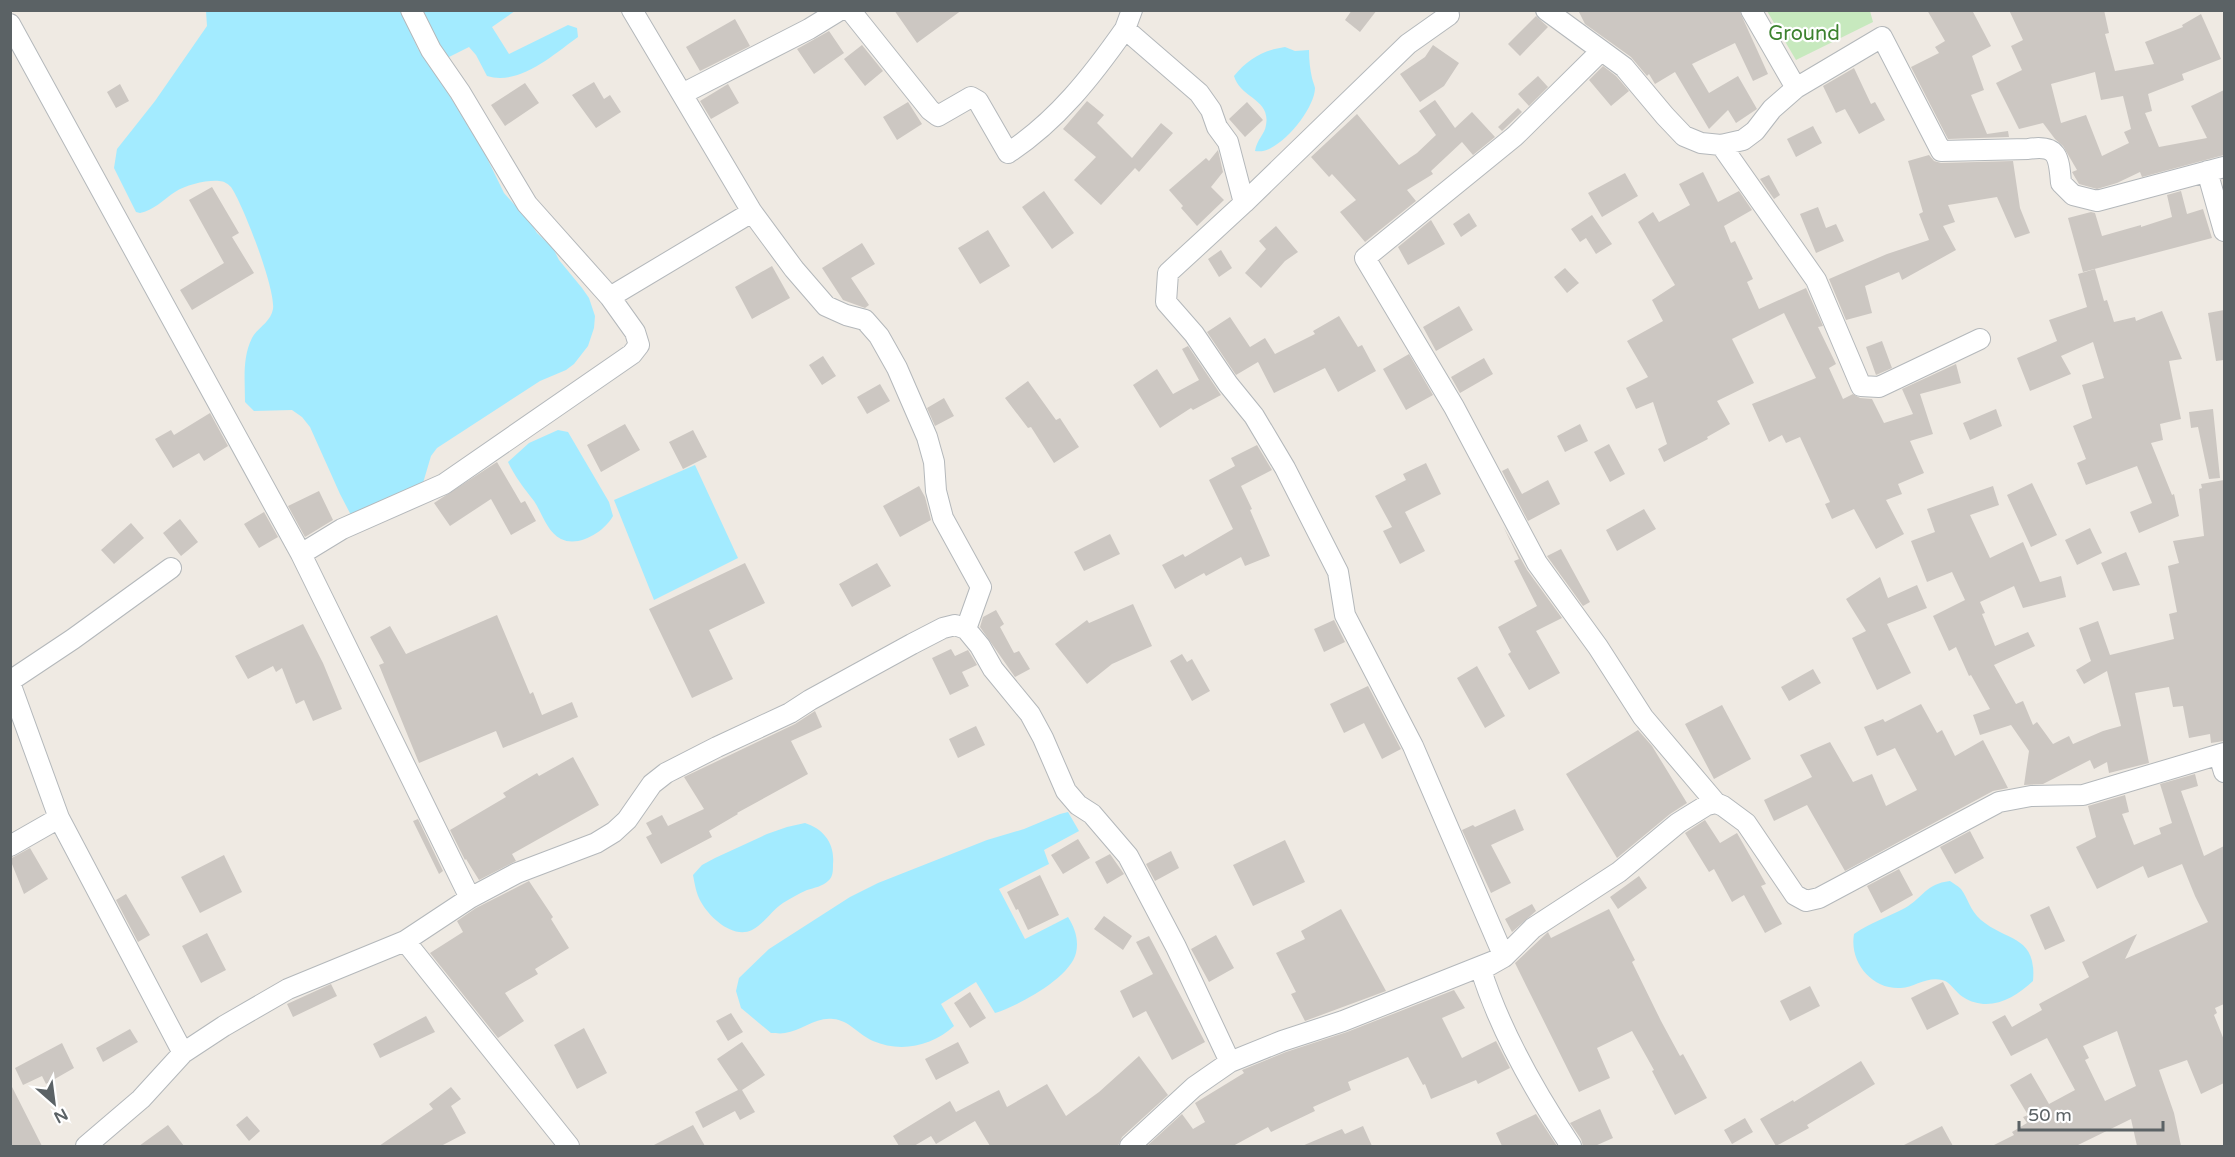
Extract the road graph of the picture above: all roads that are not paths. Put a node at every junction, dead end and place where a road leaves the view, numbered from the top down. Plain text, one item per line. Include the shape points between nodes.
1 (411, 10) edge
2 (632, 10) edge
3 (840, 10) edge
4 (850, 10) edge
5 (1546, 10) edge
6 (1751, 10) edge
7 (1446, 12) edge
8 (1129, 20) edge
9 (10, 24) edge
10 (1601, 51) junction
11 (1796, 88) junction
12 (682, 94) junction
13 (1721, 145) junction
14 (2216, 169) edge
15 (1244, 203) junction
16 (752, 212) junction
17 (2224, 231) edge
18 (610, 297) junction
19 (1980, 339) dead end
20 (301, 554) junction
21 (171, 568) dead end
22 (966, 629) junction
23 (10, 682) edge
24 (2223, 760) edge
25 (1716, 803) junction
26 (59, 818) junction
27 (10, 846) edge
28 (470, 898) junction
29 (405, 940) junction
30 (1504, 957) junction
31 (183, 1053) junction
32 (1230, 1062) junction
33 (86, 1146) edge
34 (569, 1146) edge
35 (1130, 1146) edge
36 (1570, 1146) edge

1 - 18 street via 431,50 527,204
2 - 12 street
3 - 12 street
4 - 8 street via 930,110 938,116 971,97 978,101 1008,153 1033,136 1072,98
5 - 10 street
6 - 11 street
7 - 15 street
8 - 15 street via 1211,110 1228,142
9 - 20 street
10 - 13 street via 1624,67 1684,136
10 - 25 street via 1515,136 1365,258 1460,417 1537,563 1643,717
11 - 13 street via 1755,131 1743,140
11 - 14 street via 1881,37 1941,151 2041,147 2052,150 2059,161 2061,183 2073,195 2097,201
12 - 16 street
13 - 19 street via 1816,280 1861,386 1879,387
14 - 17 street
15 - 30 street via 1168,273 1166,302 1254,416 1285,468 1338,572 1345,615 1413,746
16 - 18 street
16 - 22 street via 811,290 826,306 865,320 897,368 927,437 942,518 981,587
18 - 20 street via 635,332 639,345 632,354 444,484 342,529
20 - 28 street
21 - 23 street
22 - 28 street via 955,625 943,628 790,713 666,773 652,784 614,832 596,843 517,873
22 - 32 street via 1030,714 1066,791 1128,856
23 - 26 street
24 - 25 street via 2083,795 2031,796 1999,802 1819,898 1806,901 1795,895 1746,823
25 - 30 street via 1678,823 1619,872 1533,928
26 - 27 street
26 - 31 street
28 - 29 street
29 - 31 street via 288,989
29 - 34 street
30 - 32 street
30 - 36 street via 1481,970 1488,993 1527,1076
31 - 33 street via 141,1099
32 - 35 street via 1194,1087

